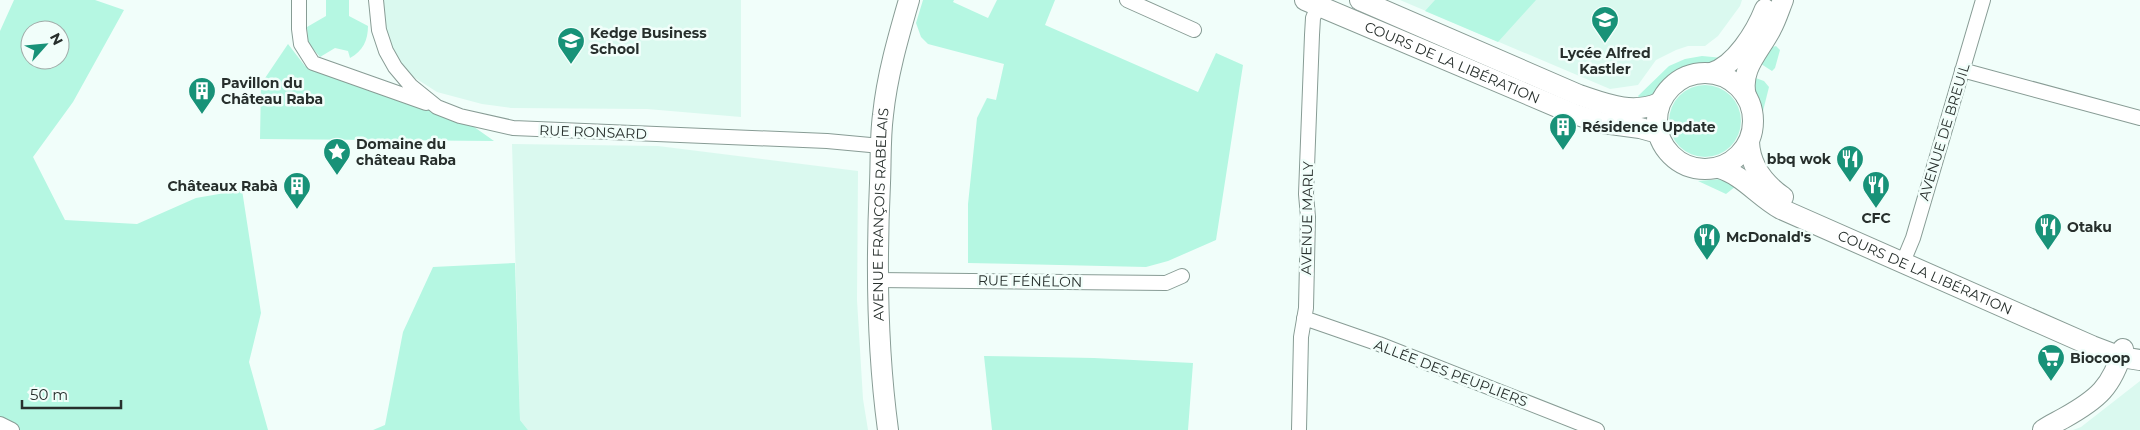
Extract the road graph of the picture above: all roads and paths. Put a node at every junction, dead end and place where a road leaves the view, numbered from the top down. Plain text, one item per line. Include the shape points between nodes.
1 (299, 0) edge
2 (376, 0) edge
3 (909, 0) edge
4 (1126, 0) edge
5 (1360, 0) edge
6 (1768, 0) edge
7 (1783, 0) edge
8 (1983, 0) edge
9 (1312, 3) edge
10 (1194, 30) dead end
11 (1449, 39) junction
12 (1962, 70) junction
13 (1711, 73) junction
14 (1746, 96) junction
15 (1660, 103) junction
16 (438, 107) junction
17 (2140, 118) edge
18 (1658, 133) junction
19 (1749, 142) junction
20 (881, 146) junction
21 (1720, 168) junction
22 (1905, 258) junction
23 (1182, 276) dead end
24 (877, 280) junction
25 (1304, 318) junction
26 (2131, 354) edge
27 (0, 424) edge
28 (12, 430) edge
29 (888, 430) edge
30 (1299, 430) edge
31 (1597, 430) edge
32 (2043, 430) edge

1 - 16 street via 301,44 313,63
2 - 16 street, RUE RONSARD via 379,30 395,67 411,86
3 - 20 main road, AVENUE FRANÇOIS RABELAIS via 891,69
4 - 10 street
5 - 11 main road, COURS DE LA LIBÉRATION
6 - 13 main road via 1761,20 1736,58 1726,67
7 - 14 main road via 1771,28 1748,66 1744,86
8 - 12 street, AVENUE DE BREUIL
9 - 11 main road via 1340,5 1410,31
9 - 18 main road, COURS DE LA LIBÉRATION via 1574,114
9 - 25 street, AVENUE MARLY
11 - 15 main road, COURS DE LA LIBÉRATION via 1607,104 1638,109
12 - 17 street
12 - 22 street, AVENUE DE BREUIL
13 - 14 main road via 1731,81
13 - 15 main road via 1694,74 1679,81
14 - 19 main road via 1753,116
15 - 18 main road via 1656,120
16 - 20 street, RUE RONSARD via 460,116 513,128
18 - 21 main road via 1668,152 1678,162 1700,170
19 - 21 main road via 1737,158
19 - 22 main road, COURS DE LA LIBÉRATION via 1754,167 1775,191
20 - 24 main road, AVENUE FRANÇOIS RABELAIS
21 - 22 main road, COURS DE LA LIBÉRATION via 1730,171 1780,209
22 - 26 main road, COURS DE LA LIBÉRATION
23 - 24 street, RUE FÉNÉLON via 1166,282
24 - 29 main road, AVENUE FRANÇOIS RABELAIS via 880,363
25 - 30 street, AVENUE MARLY
25 - 31 street, ALLÉE DES PEUPLIERS
26 - 32 main road via 2106,388
27 - 28 street

